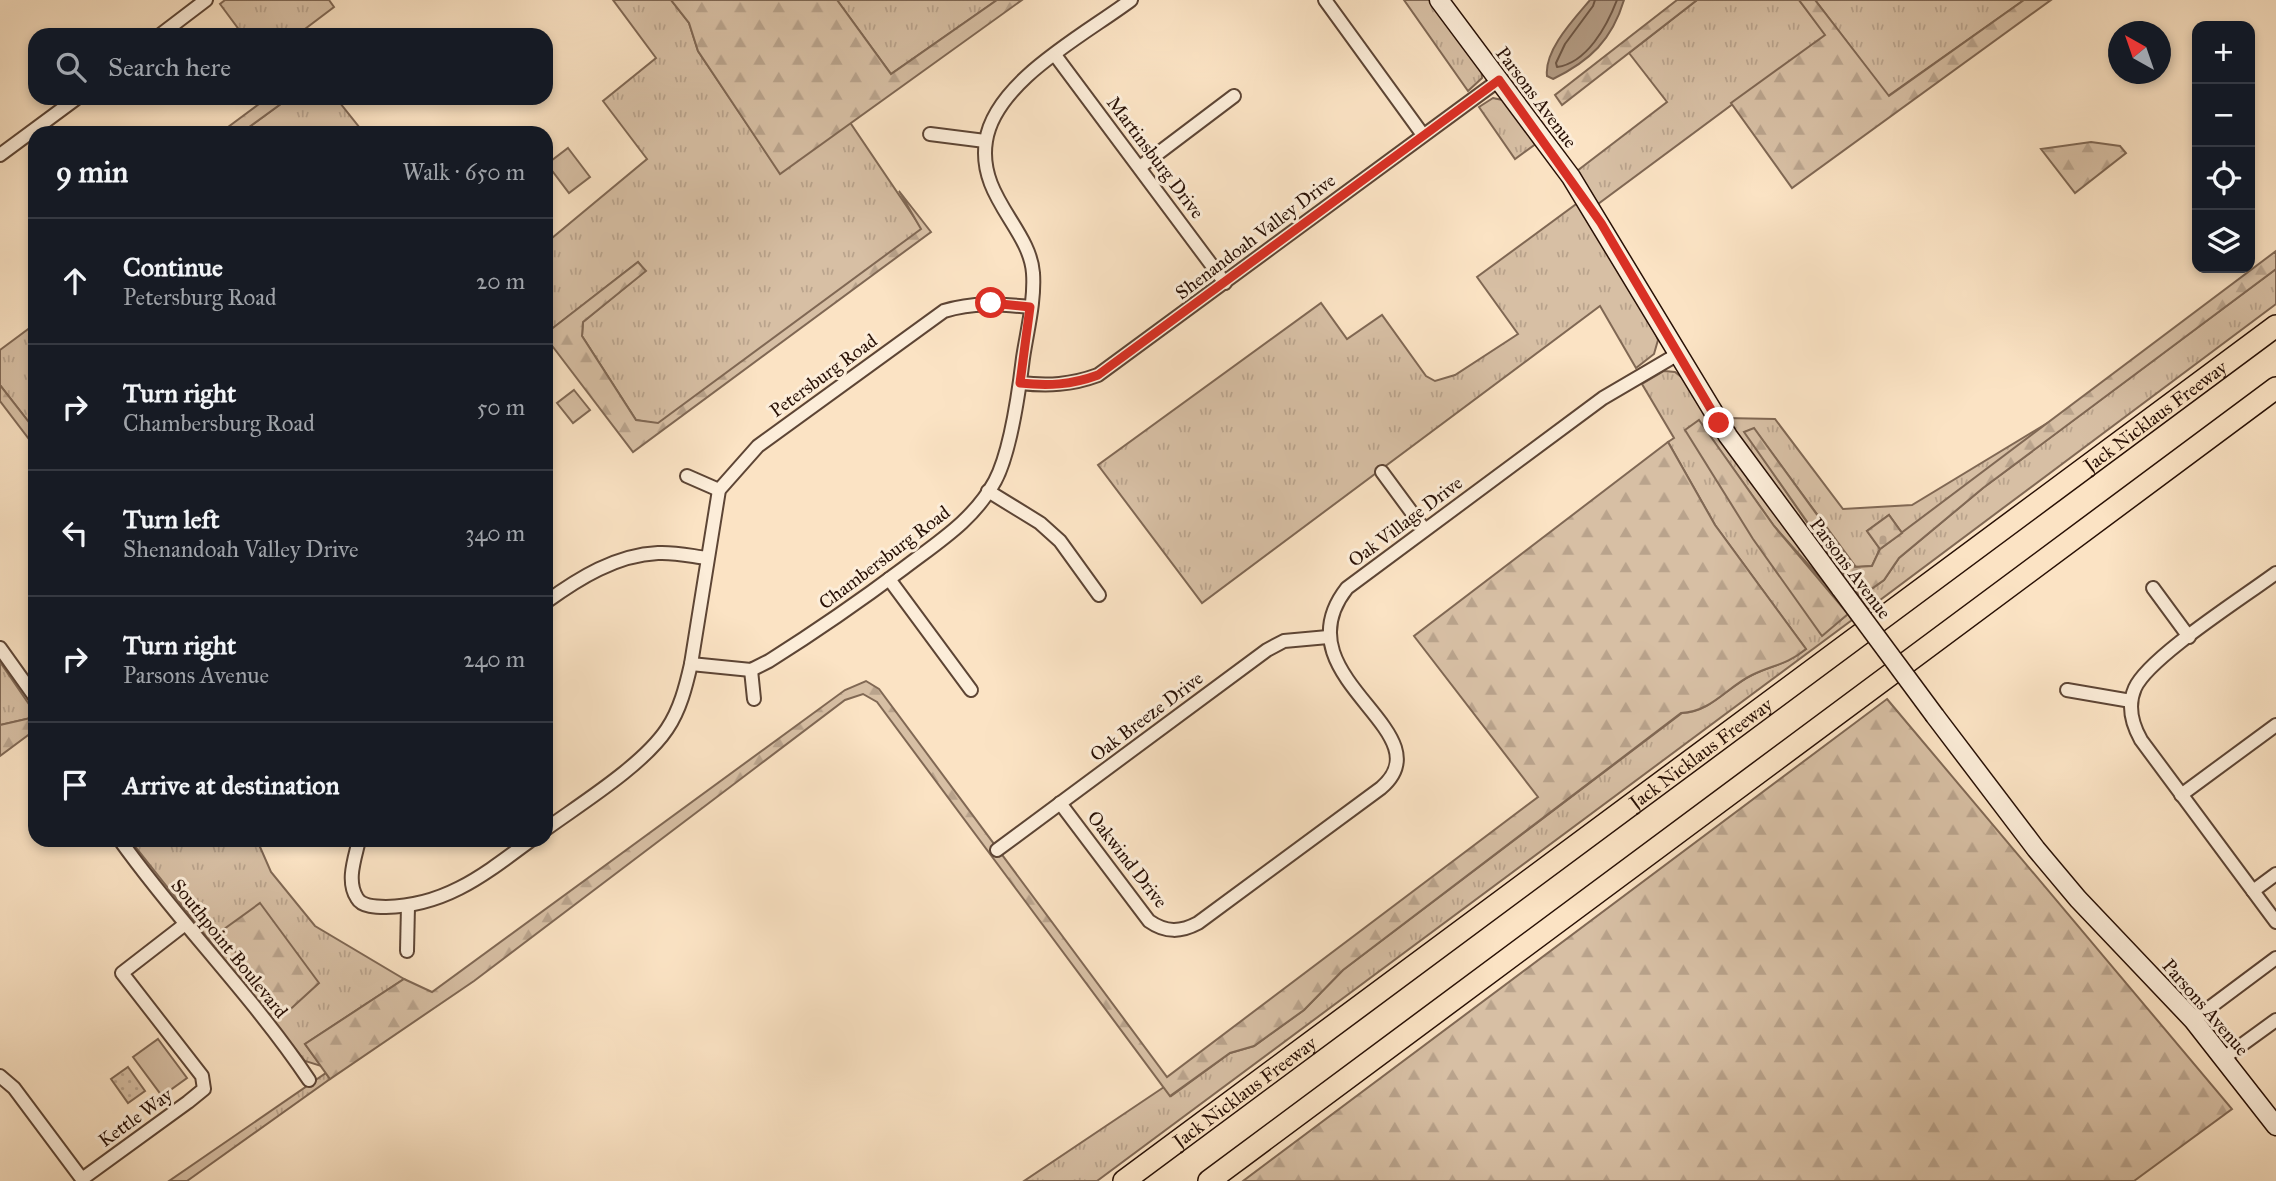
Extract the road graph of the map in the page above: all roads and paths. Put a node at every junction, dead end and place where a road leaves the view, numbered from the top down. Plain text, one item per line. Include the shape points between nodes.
1 (205, 0) edge
2 (1130, 0) edge
3 (1325, 0) edge
4 (1439, 0) edge
5 (169, 28) edge
6 (1055, 55) junction
7 (1499, 80) junction
8 (1234, 96) dead end
9 (68, 105) edge
10 (39, 126) edge
11 (28, 134) edge
12 (930, 134) dead end
13 (1423, 135) junction
14 (985, 141) junction
15 (0, 155) edge
16 (1140, 167) junction
17 (1226, 283) junction
18 (1030, 307) junction
19 (2276, 326) edge
20 (1678, 354) junction
21 (1020, 383) junction
22 (2276, 388) edge
23 (1382, 472) dead end
24 (687, 476) dead end
25 (719, 490) junction
26 (988, 491) junction
27 (1424, 529) junction
28 (707, 558) junction
29 (2276, 573) edge
30 (889, 579) junction
31 (2153, 588) dead end
32 (1099, 595) dead end
33 (553, 597) edge
34 (1328, 637) junction
35 (2189, 637) junction
36 (0, 648) edge
37 (691, 664) junction
38 (751, 670) junction
39 (28, 686) edge
40 (971, 690) dead end
41 (2067, 690) dead end
42 (754, 699) dead end
43 (2131, 701) junction
44 (2276, 710) edge
45 (2276, 718) edge
46 (2276, 725) edge
47 (2181, 795) junction
48 (1060, 803) junction
49 (553, 824) edge
50 (125, 847) edge
51 (358, 847) edge
52 (521, 847) edge
53 (997, 850) dead end
54 (2276, 874) edge
55 (2253, 891) junction
56 (408, 906) junction
57 (2276, 922) edge
58 (184, 925) junction
59 (408, 951) dead end
60 (2276, 958) edge
61 (2193, 1020) junction
62 (2276, 1020) edge
63 (2225, 1058) junction
64 (0, 1076) edge
65 (309, 1080) dead end
66 (2276, 1126) edge
67 (1125, 1181) edge
68 (1209, 1181) edge

1 - 5 street
2 - 6 street
3 - 13 street
4 - 7 street, Parsons Avenue
6 - 14 street via 1012,90
6 - 16 street, Martinsburg Drive
7 - 13 street, Shenandoah Valley Drive
7 - 20 street, Parsons Avenue via 1589,204
8 - 16 street
9 - 10 street
11 - 15 street
12 - 14 street
13 - 17 street, Shenandoah Valley Drive
14 - 18 street, Chambersburg Road via 990,181 1033,272
16 - 17 street, Martinsburg Drive
17 - 21 street, Shenandoah Valley Drive via 1098,375 1049,386
18 - 21 street, Chambersburg Road
18 - 25 street, Petersburg Road via 991,303 944,311 758,446
19 - 67 highway, Jack Nicklaus Freeway
20 - 27 street, Oak Village Drive via 1603,398
20 - 61 street, Parsons Avenue, bridge via 1728,436 2061,879
21 - 26 street, Chambersburg Road via 996,479
22 - 68 highway
23 - 27 street
24 - 25 street
25 - 28 street
26 - 30 street, Chambersburg Road via 955,530
26 - 32 street via 1060,541
27 - 34 street, Oak Village Drive via 1348,588 1331,616
28 - 33 street via 658,552 610,563
28 - 37 street
29 - 35 street
30 - 38 street, Chambersburg Road via 813,634
30 - 40 street
31 - 35 street
34 - 48 street, Oak Breeze Drive via 1284,641 1267,650
34 - 48 street, Oakwind Drive via 1335,660 1392,741 1396,760 1390,777 1198,923 1171,930 1155,925
35 - 43 street via 2146,672
36 - 39 street
37 - 38 street
37 - 49 street via 669,727 655,746
38 - 42 street
41 - 43 street
43 - 47 street via 2136,731
44 - 45 street
46 - 47 street
47 - 55 street
48 - 53 street, Oak Breeze Drive
50 - 58 street, Southpoint Boulevard
51 - 56 street via 351,878 355,895 362,903 377,907
52 - 56 street via 456,892
54 - 55 street
55 - 57 street
56 - 59 street
58 - 64 street, Kettle Way via 122,973 205,1083 204,1089 82,1179
58 - 65 street, Southpoint Boulevard via 245,995
60 - 61 street
61 - 63 street, Parsons Avenue
62 - 63 street
63 - 66 street, Parsons Avenue

